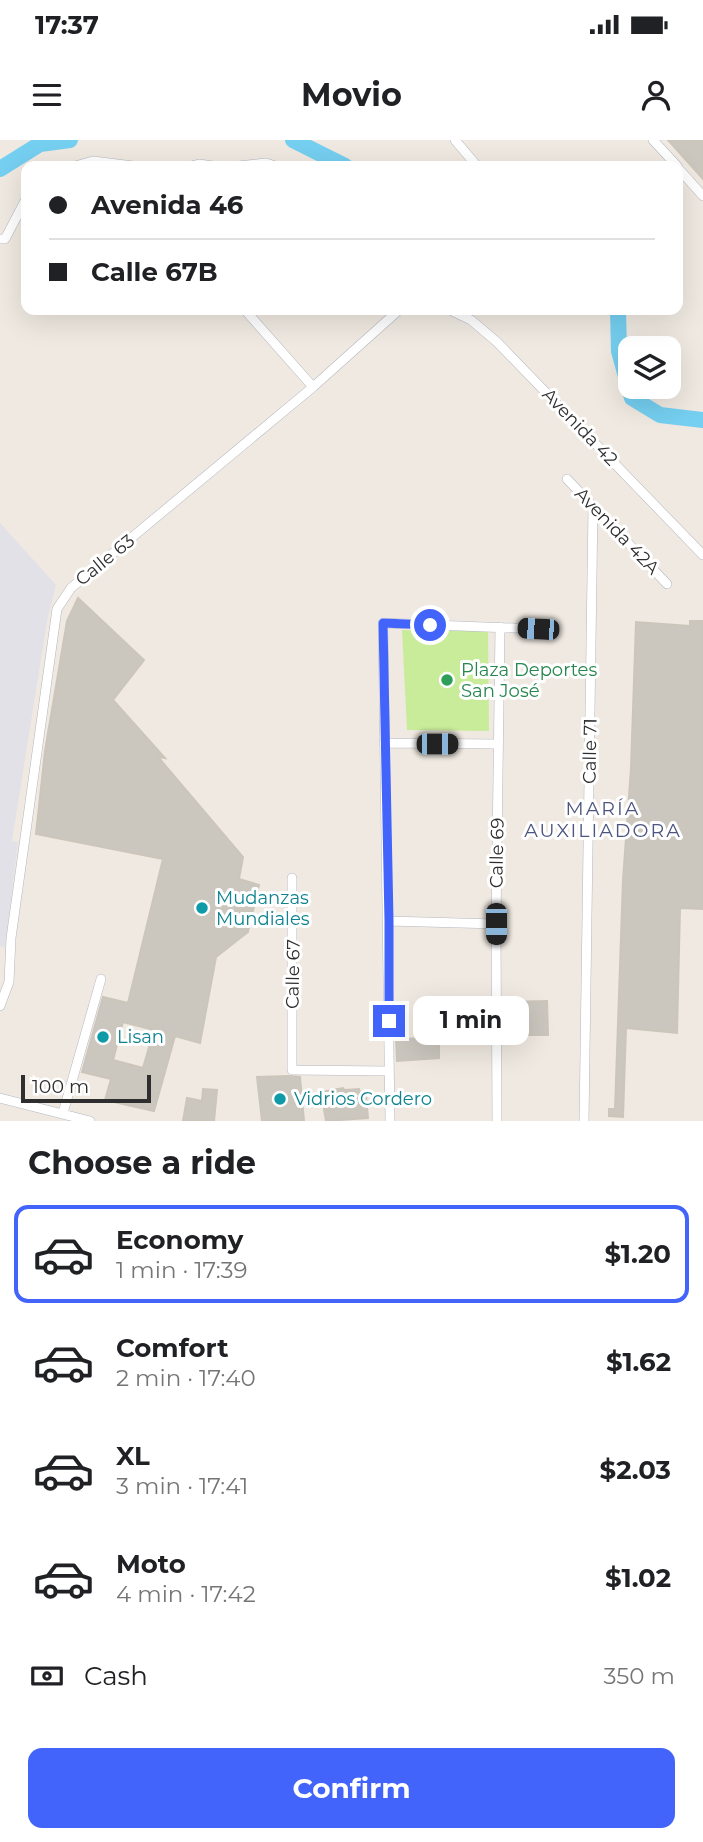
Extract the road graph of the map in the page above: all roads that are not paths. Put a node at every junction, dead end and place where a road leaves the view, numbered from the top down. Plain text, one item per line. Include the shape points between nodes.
1 (455, 140) edge
2 (653, 140) edge
3 (473, 161) edge
4 (672, 161) edge
5 (683, 174) edge
6 (703, 196) edge
7 (21, 209) edge
8 (0, 239) edge
9 (249, 315) edge
10 (393, 315) edge
11 (460, 315) edge
12 (313, 387) junction
13 (567, 479) dead end
14 (593, 507) junction
15 (703, 555) edge
16 (667, 584) dead end
17 (499, 627) junction
18 (538, 629) dead end
19 (384, 743) junction
20 (498, 744) junction
21 (292, 878) dead end
22 (389, 921) junction
23 (496, 924) junction
24 (101, 979) dead end
25 (0, 1006) edge
26 (388, 1071) junction
27 (0, 1098) edge
28 (63, 1113) junction
29 (90, 1121) edge
30 (390, 1121) edge
31 (497, 1121) edge
32 (584, 1121) edge

1 - 3 street
2 - 4 street
5 - 6 street
7 - 8 street via 5,239
9 - 12 street
10 - 12 street, Calle 63
11 - 15 street, Avenida 42 via 497,342
12 - 25 street, Calle 63 via 71,588 57,609 11,937 9,982
13 - 14 street, Avenida 42A
14 - 16 street, Avenida 42A
14 - 32 street, Calle 71
17 - 18 street
17 - 19 street via 383,623
17 - 20 street, Calle 69
19 - 20 street
19 - 22 street
20 - 23 street, Calle 69
21 - 26 street, Calle 67 via 292,1070
22 - 23 street
22 - 26 street
23 - 31 street, Calle 69
24 - 28 street
26 - 30 street
27 - 28 street
28 - 29 street

